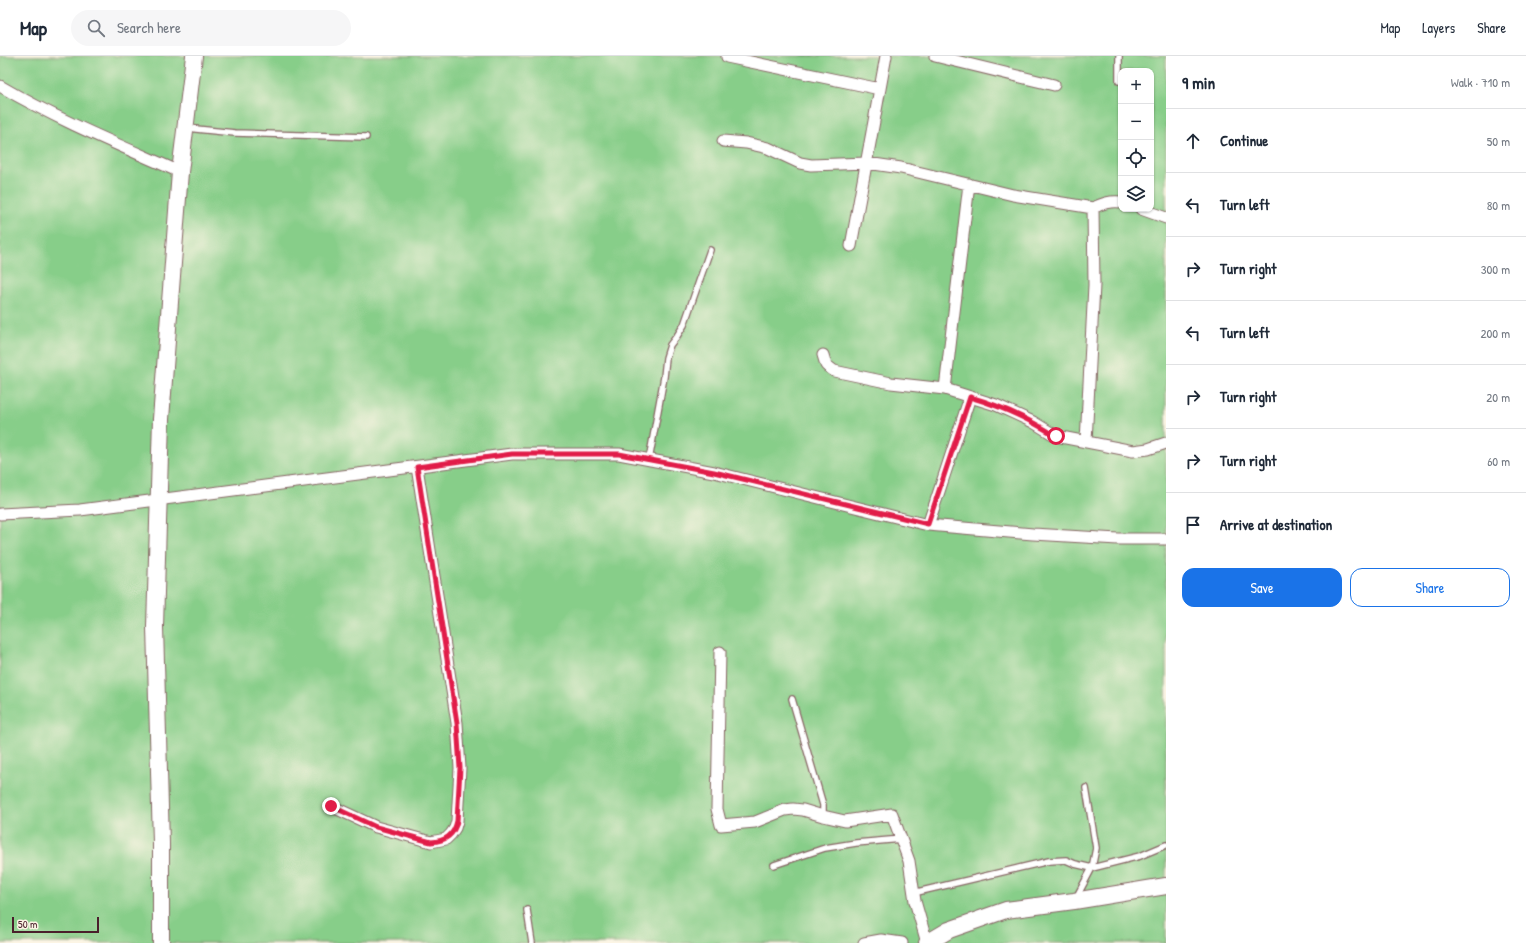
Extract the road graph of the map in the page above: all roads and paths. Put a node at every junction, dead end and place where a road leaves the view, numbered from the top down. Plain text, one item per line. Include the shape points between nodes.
1 (194, 56) edge
2 (886, 56) edge
3 (935, 56) edge
4 (1119, 56) edge
5 (727, 57) dead end
6 (1119, 68) edge
7 (1054, 85) dead end
8 (0, 86) edge
9 (880, 89) junction
10 (186, 126) junction
11 (366, 137) dead end
12 (724, 141) dead end
13 (867, 163) junction
14 (180, 172) junction
15 (969, 184) junction
16 (1118, 202) edge
17 (1093, 208) junction
18 (1149, 212) edge
19 (1166, 218) edge
20 (851, 246) dead end
21 (710, 250) dead end
22 (823, 355) dead end
23 (946, 389) junction
24 (970, 397) junction
25 (1086, 442) junction
26 (1166, 443) edge
27 (649, 460) junction
28 (417, 467) junction
29 (158, 501) junction
30 (0, 514) edge
31 (928, 524) junction
32 (1166, 539) edge
33 (720, 652) dead end
34 (792, 699) dead end
35 (1086, 788) dead end
36 (331, 806) dead end
37 (823, 816) junction
38 (902, 839) junction
39 (1166, 845) edge
40 (774, 865) dead end
41 (1092, 868) junction
42 (1166, 886) edge
43 (1074, 901) junction
44 (915, 902) junction
45 (527, 910) dead end
46 (161, 943) edge
47 (532, 943) edge
48 (864, 943) edge
49 (902, 943) edge
50 (927, 943) edge

1 - 10 street
2 - 9 street
3 - 7 street
4 - 6 lane
5 - 9 street
8 - 14 street via 92,133
9 - 13 street
10 - 11 lane via 235,133
10 - 14 street
12 - 13 street via 768,148 800,163 811,165
13 - 15 street
13 - 20 street
14 - 29 street via 161,419
15 - 17 street via 1013,195
15 - 23 street
16 - 17 street via 1110,201
17 - 25 street via 1094,285
18 - 19 street
21 - 27 lane via 684,325 668,351
22 - 23 street via 826,364 834,370 891,383
23 - 24 street
24 - 25 street via 996,404 1056,436
24 - 31 street
25 - 26 street via 1133,451
27 - 28 street via 619,454 512,454
27 - 31 street via 714,472
28 - 29 street
28 - 36 street via 457,723 460,768 457,821 446,839 431,842 376,827
29 - 30 street via 80,510
29 - 46 street via 155,627
31 - 32 street via 1033,534
33 - 37 street via 717,809 721,825 755,822 793,809
34 - 37 lane via 823,805
35 - 41 lane via 1096,848
37 - 38 street via 845,821 892,814
38 - 40 lane via 825,848
38 - 44 street
39 - 41 lane via 1140,856
41 - 43 lane
41 - 44 lane via 1066,860 1048,861
42 - 43 street
43 - 50 street via 1006,910 949,930
44 - 50 street
45 - 47 lane
48 - 49 street via 881,940

